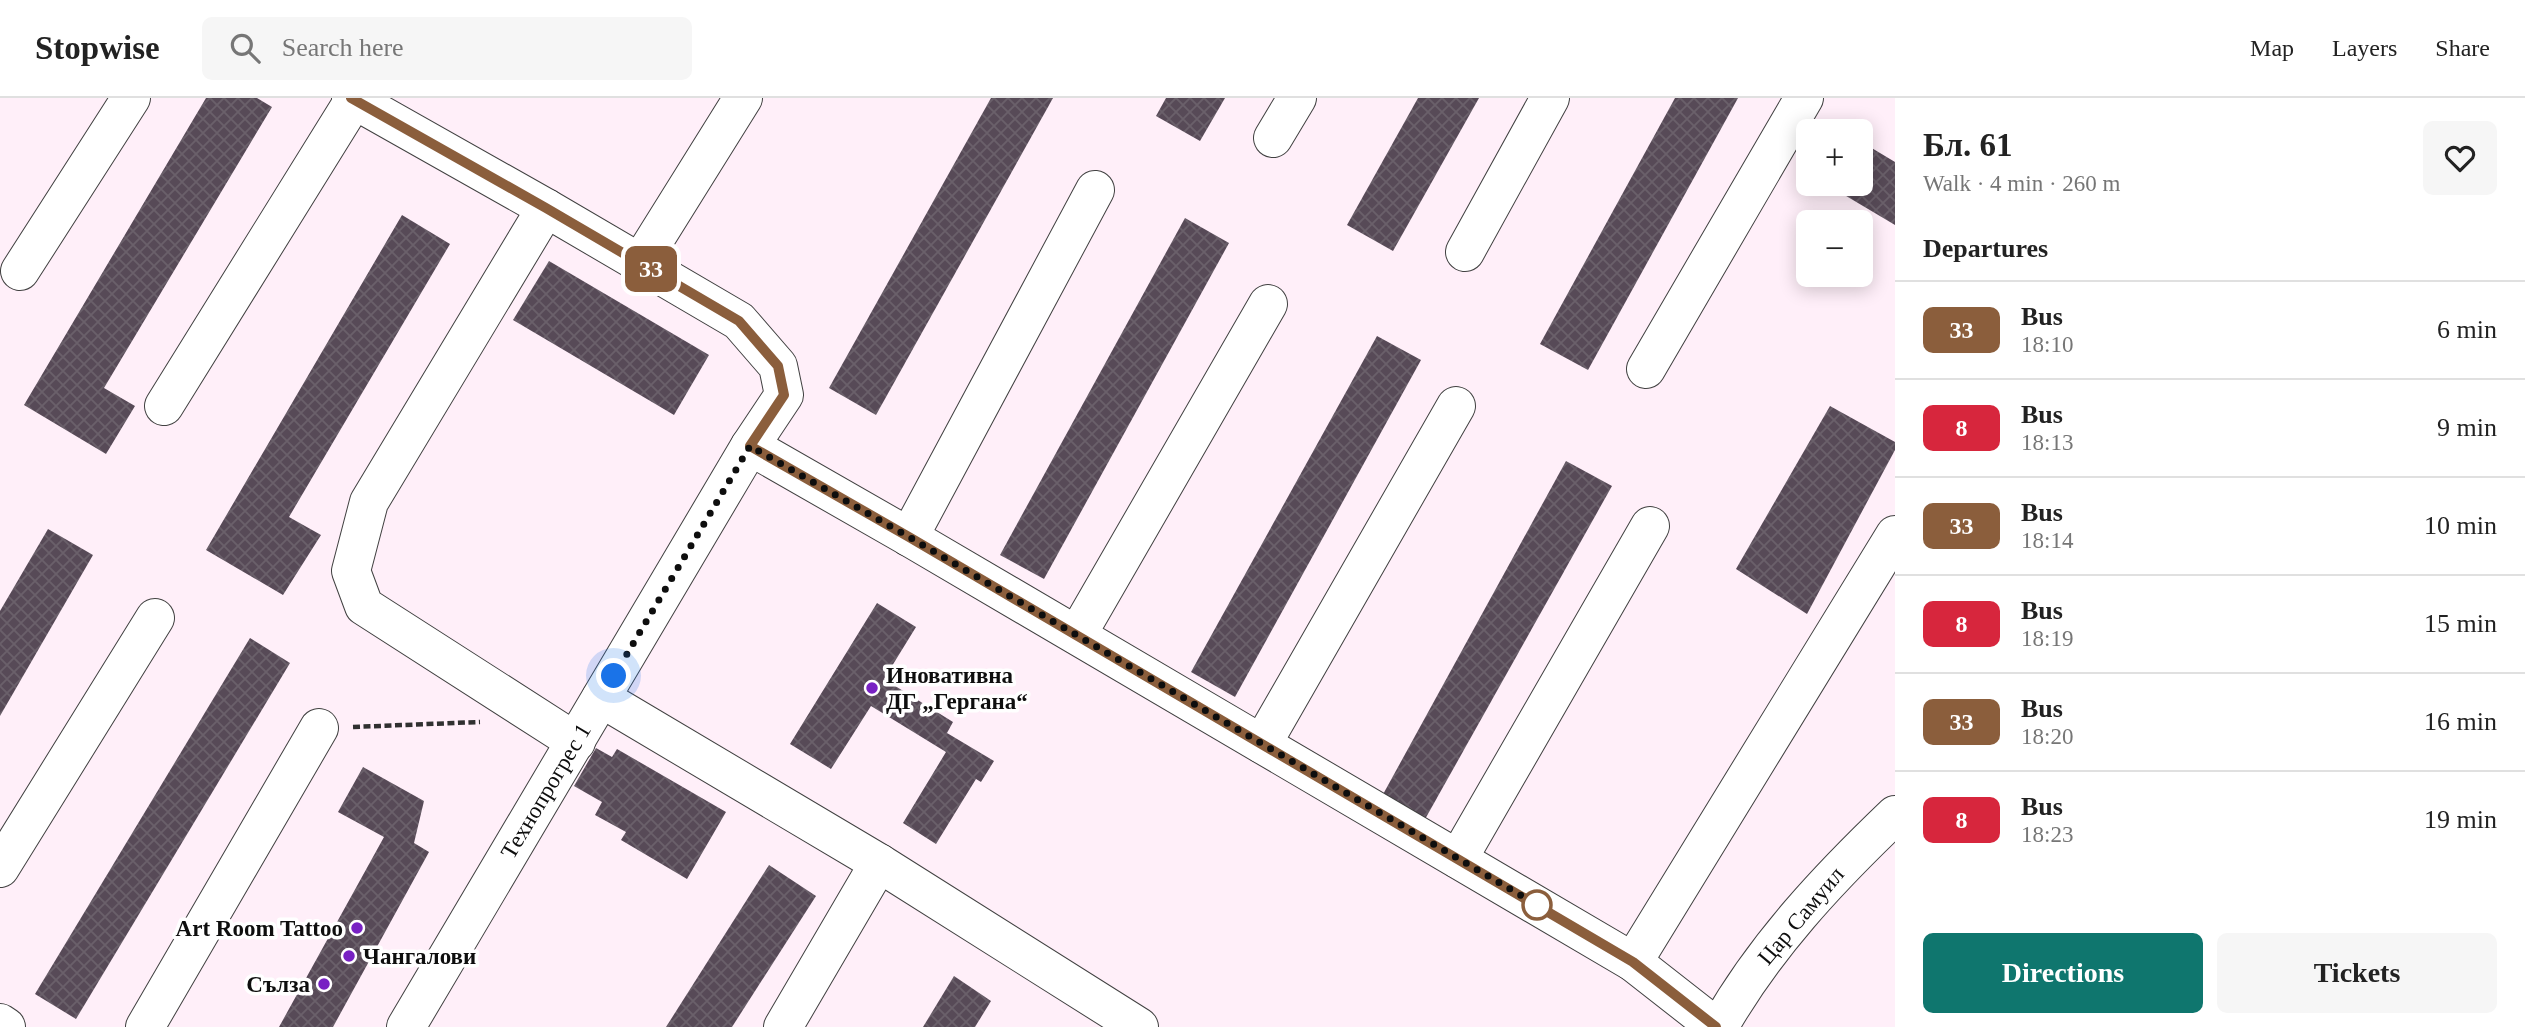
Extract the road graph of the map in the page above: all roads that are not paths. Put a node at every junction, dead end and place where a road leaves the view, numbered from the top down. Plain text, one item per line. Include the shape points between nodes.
1 (131, 98) edge
2 (743, 98) edge
3 (1297, 98) edge
4 (1550, 98) edge
5 (1804, 98) edge
6 (352, 99) edge
7 (1273, 138) dead end
8 (1095, 190) dead end
9 (546, 208) junction
10 (1465, 252) dead end
11 (640, 262) junction
12 (20, 271) dead end
13 (1268, 304) dead end
14 (1646, 369) dead end
15 (164, 406) dead end
16 (1456, 406) dead end
17 (750, 446) junction
18 (1650, 526) dead end
19 (1895, 535) edge
20 (909, 537) junction
21 (155, 618) dead end
22 (1077, 635) junction
23 (601, 698) junction
24 (319, 729) road end
25 (576, 742) junction
26 (1262, 744) junction
27 (1895, 815) edge
28 (1458, 859) junction
29 (880, 863) junction
30 (0, 868) edge
31 (1633, 962) junction
32 (1096, 1016) edge
33 (0, 1023) edge
34 (6, 1027) edge
35 (145, 1027) edge
36 (406, 1027) edge
37 (783, 1027) edge
38 (1139, 1027) edge
39 (1718, 1027) edge

1 - 12 street
2 - 11 street
3 - 7 street
4 - 10 street
5 - 14 street
6 - 9 street, Технопрогрес 1
6 - 15 street
8 - 20 street
9 - 11 street, Технопрогрес 1
9 - 25 street via 369,502 351,571 364,606
11 - 17 street, Технопрогрес 1 via 739,321 778,366 784,395
13 - 22 street
16 - 26 street
17 - 20 street
17 - 23 street, Технопрогрес 1
18 - 28 street
19 - 31 street
20 - 22 street
21 - 30 street
22 - 26 street
23 - 25 street, Технопрогрес 1
23 - 29 street
24 - 35 street
25 - 36 street, Технопрогрес 1
26 - 28 street
27 - 39 street, Цар Самуил via 1785,931
28 - 31 street
29 - 32 street
29 - 37 street
31 - 39 street
32 - 38 street
33 - 34 street

